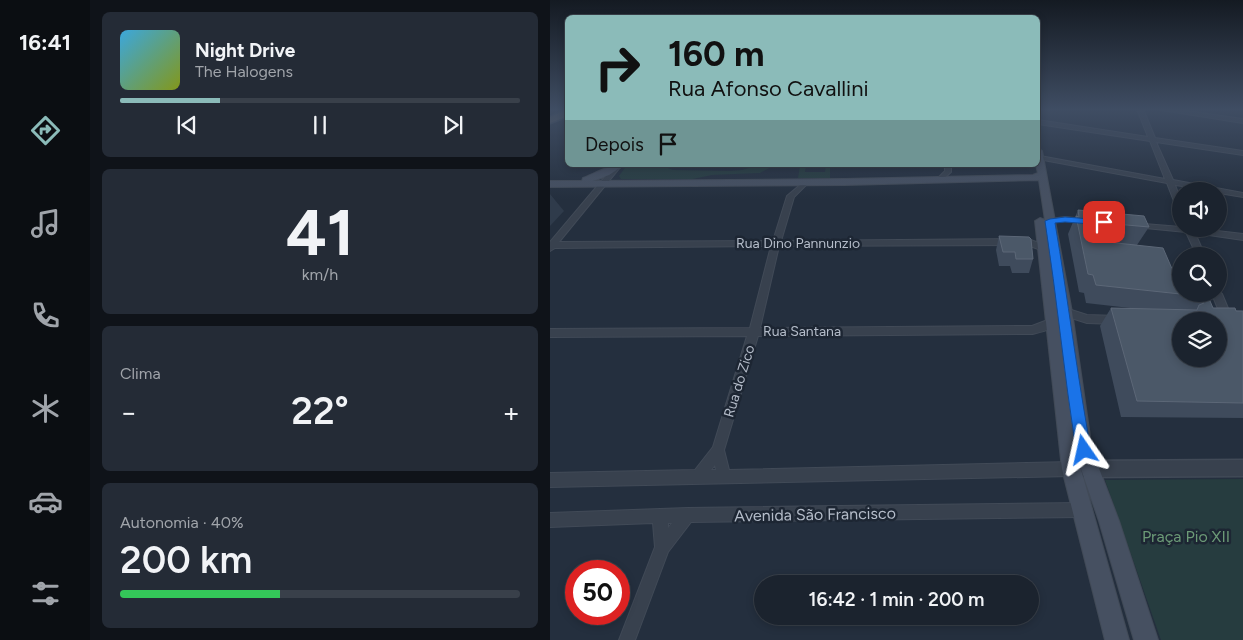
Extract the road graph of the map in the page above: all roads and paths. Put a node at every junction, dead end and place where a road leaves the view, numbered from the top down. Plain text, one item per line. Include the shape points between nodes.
1 (1153, 139) joint
2 (1243, 153) edge
3 (1040, 165) edge
4 (616, 167) edge
5 (617, 167) edge
6 (948, 167) edge
7 (1025, 167) edge
8 (1038, 167) edge
9 (1038, 167) edge
10 (939, 180) junction
11 (782, 182) junction
12 (806, 182) junction
13 (1170, 182) junction
14 (550, 184) edge
15 (571, 184) junction
16 (603, 184) junction
17 (1172, 187) edge
18 (1243, 195) edge
19 (791, 196) junction
20 (1050, 221) junction
21 (1094, 222) edge
22 (1123, 224) edge
23 (1172, 228) edge
24 (1227, 235) edge
25 (1243, 237) edge
26 (776, 243) junction
27 (551, 246) edge
28 (1044, 248) junction
29 (1220, 302) edge
30 (1065, 312) junction
31 (1125, 320) edge
32 (1053, 322) junction
33 (1229, 325) edge
34 (754, 331) junction
35 (550, 333) edge
36 (718, 450) junction
37 (1243, 468) edge
38 (1070, 469) junction
39 (1091, 469) junction
40 (724, 476) junction
41 (698, 477) junction
42 (550, 480) edge
43 (1081, 510) junction
44 (688, 515) junction
45 (660, 516) junction
46 (550, 520) edge
47 (662, 547) junction
48 (628, 640) edge
49 (1117, 640) edge
50 (1146, 640) edge

1 - 2 street
1 - 13 street
3 - 13 street
4 - 15 main road
5 - 16 street
6 - 10 street via 948,172
7 - 10 main road
8 - 20 main road
9 - 28 main road
10 - 12 main road
11 - 12 main road
11 - 16 main road
11 - 19 street
12 - 19 street, Rua do Zico
13 - 17 street
13 - 18 street
14 - 15 main road
15 - 16 main road
16 - 27 street
19 - 26 street, Rua do Zico
20 - 21 street
20 - 30 main road
22 - 23 street
24 - 25 street
26 - 27 street, Rua Dino Pannunzio
26 - 28 street, Rua Dino Pannunzio via 1028,242
26 - 34 street, Rua do Zico
28 - 32 main road
29 - 33 street
30 - 31 street via 1087,318
30 - 39 main road via 1080,435
32 - 34 street, Rua Santana via 1032,330
32 - 38 main road
34 - 35 street, Rua Santana
34 - 36 street, Rua do Zico
36 - 40 street, Rua do Zico
36 - 41 street, Rua do Zico
37 - 39 street
38 - 39 street
38 - 40 street
38 - 43 main road
39 - 50 main road
40 - 41 street
41 - 42 street
43 - 44 street, Avenida São Francisco
43 - 49 main road
44 - 45 street, Avenida São Francisco
44 - 47 street
45 - 46 street, Avenida São Francisco
45 - 47 street
47 - 48 street

